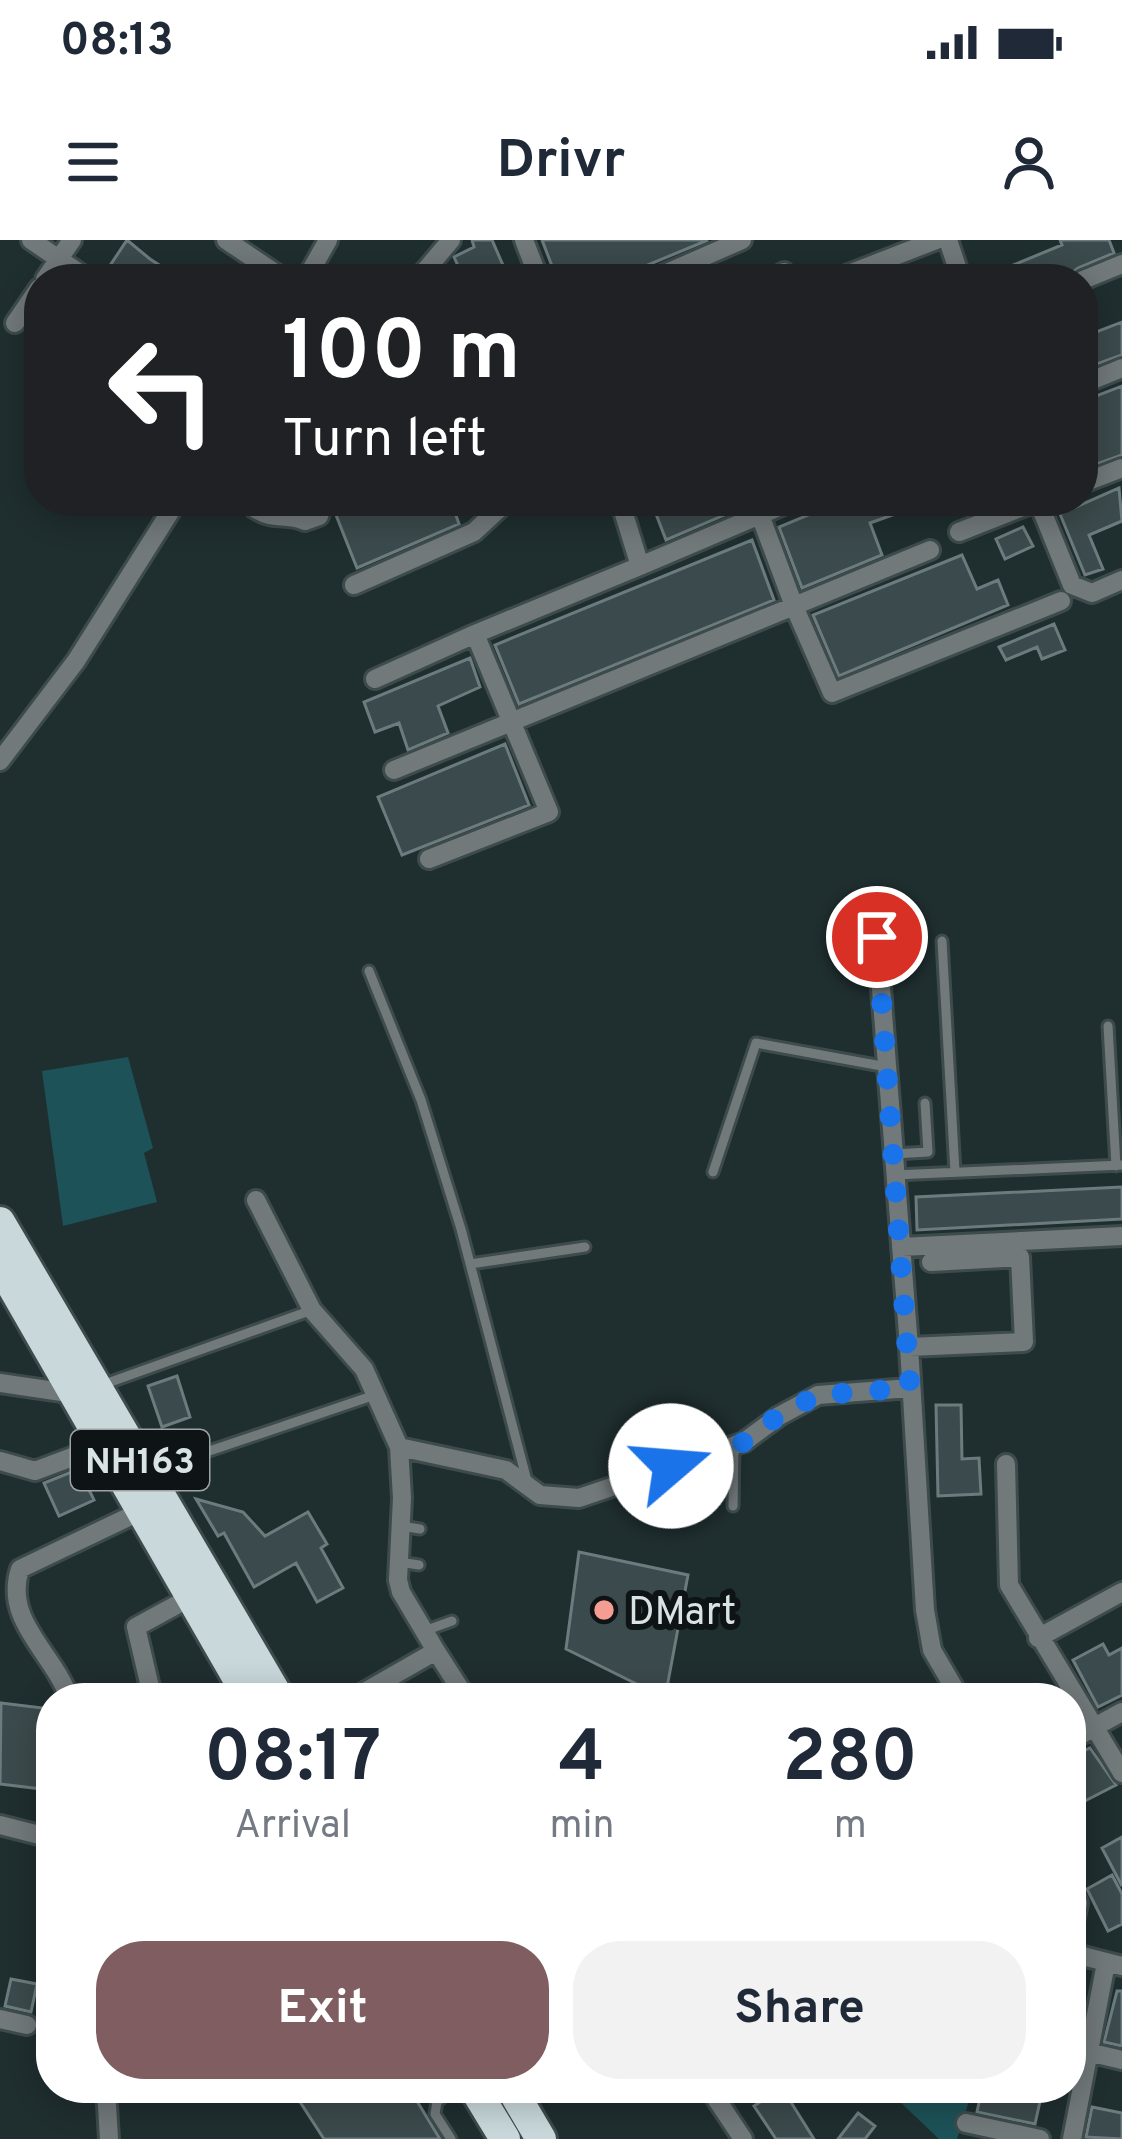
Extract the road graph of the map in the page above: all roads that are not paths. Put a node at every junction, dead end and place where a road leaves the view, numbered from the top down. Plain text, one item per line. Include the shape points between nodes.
1 (31, 240) edge
2 (72, 240) edge
3 (226, 240) edge
4 (451, 240) edge
5 (742, 240) edge
6 (936, 240) edge
7 (59, 259) junction
8 (56, 264) edge
9 (66, 264) edge
10 (262, 264) edge
11 (431, 264) edge
12 (687, 264) edge
13 (874, 264) edge
14 (24, 310) edge
15 (15, 323) dead end
16 (168, 516) edge
17 (491, 516) edge
18 (625, 516) edge
19 (758, 516) edge
20 (760, 516) edge
21 (999, 516) edge
22 (1044, 516) edge
23 (958, 532) dead end
24 (930, 550) dead end
25 (640, 566) junction
26 (1122, 580) edge
27 (354, 585) dead end
28 (1061, 601) dead end
29 (794, 607) junction
30 (475, 634) junction
31 (376, 680) dead end
32 (511, 725) junction
33 (0, 761) edge
34 (394, 770) dead end
35 (429, 859) dead end
36 (877, 937) dead end
37 (942, 941) dead end
38 (370, 971) dead end
39 (1108, 1026) dead end
40 (887, 1067) junction
41 (925, 1102) dead end
42 (894, 1154) junction
43 (1119, 1165) edge
44 (713, 1172) dead end
45 (955, 1172) junction
46 (895, 1175) junction
47 (256, 1200) dead end
48 (0, 1222) edge
49 (1122, 1236) edge
50 (585, 1247) dead end
51 (901, 1247) junction
52 (931, 1262) dead end
53 (0, 1264) edge
54 (470, 1264) junction
55 (312, 1310) junction
56 (909, 1347) junction
57 (0, 1383) edge
58 (910, 1388) junction
59 (86, 1390) junction
60 (375, 1395) junction
61 (104, 1445) junction
62 (734, 1445) junction
63 (399, 1448) junction
64 (0, 1461) edge
65 (1006, 1464) dead end
66 (147, 1472) junction
67 (529, 1486) junction
68 (733, 1506) dead end
69 (141, 1510) junction
70 (1122, 1592) edge
71 (191, 1597) junction
72 (10, 1621) edge
73 (452, 1622) dead end
74 (424, 1630) junction
75 (1038, 1638) junction
76 (436, 1652) junction
77 (63, 1683) edge
78 (149, 1683) edge
79 (240, 1683) edge
80 (270, 1683) edge
81 (381, 1683) edge
82 (456, 1683) edge
83 (951, 1683) edge
84 (1067, 1683) edge
85 (1086, 1712) edge
86 (1122, 1712) edge
87 (1095, 1726) junction
88 (1086, 1731) edge
89 (1122, 1773) edge
90 (0, 1825) edge
91 (36, 1834) edge
92 (1114, 1964) edge
93 (0, 2019) edge
94 (27, 2025) dead end
95 (1086, 2035) edge
96 (1086, 2051) edge
97 (1122, 2060) edge
98 (107, 2103) edge
99 (437, 2103) edge
100 (483, 2103) edge
101 (520, 2103) edge
102 (719, 2103) edge
103 (1075, 2103) edge
104 (966, 2123) dead end
105 (109, 2139) edge
106 (451, 2139) edge
107 (505, 2139) edge
108 (541, 2139) edge
109 (743, 2139) edge
110 (1040, 2139) edge
111 (1072, 2139) edge

1 - 7 street
2 - 7 street
3 - 10 street
4 - 11 street
5 - 12 street
6 - 13 street
7 - 8 street
7 - 9 street
14 - 15 street
16 - 33 street via 76,661
17 - 27 street via 474,532
18 - 25 street
19 - 25 street
20 - 29 street
21 - 23 street
22 - 26 street via 1072,585 1092,592
24 - 29 street
25 - 30 street
28 - 29 street via 832,692
29 - 32 street
30 - 31 street
30 - 32 street
32 - 34 street
32 - 35 street via 549,812
36 - 40 street
37 - 45 lane
38 - 54 lane via 421,1100
39 - 43 lane
40 - 42 street
40 - 44 lane via 756,1043
41 - 42 lane via 928,1151
42 - 46 street
43 - 45 lane
45 - 46 lane
46 - 51 street
47 - 55 street
48 - 59 highway, NH163
49 - 51 street
50 - 54 lane
51 - 56 street
52 - 56 street via 1020,1257 1024,1342
53 - 59 highway, NH163
54 - 67 lane
55 - 59 lane
55 - 60 street via 364,1369
56 - 58 street
57 - 59 street
58 - 62 street via 818,1395
58 - 83 street via 925,1610 932,1650
59 - 61 highway, NH163
59 - 66 highway, NH163
60 - 63 street
60 - 66 lane
61 - 64 street via 35,1471
61 - 69 highway, NH163
62 - 67 street via 580,1498 540,1495
62 - 68 lane
63 - 67 street via 506,1470
63 - 74 street via 411,1528 400,1592
65 - 75 street via 1009,1586
66 - 80 highway, NH163
69 - 71 highway, NH163
69 - 72 street via 20,1569
70 - 75 street
71 - 78 street via 136,1628
71 - 79 highway, NH163
72 - 77 street via 53,1662
73 - 74 lane
74 - 76 street
75 - 84 street
76 - 81 street
76 - 82 street
85 - 87 street
86 - 87 street
87 - 88 street
87 - 89 street
90 - 91 street
92 - 95 street
93 - 94 street
96 - 97 street
98 - 105 street
99 - 106 lane
100 - 107 highway
101 - 108 highway
102 - 109 street
103 - 111 street
104 - 110 street

